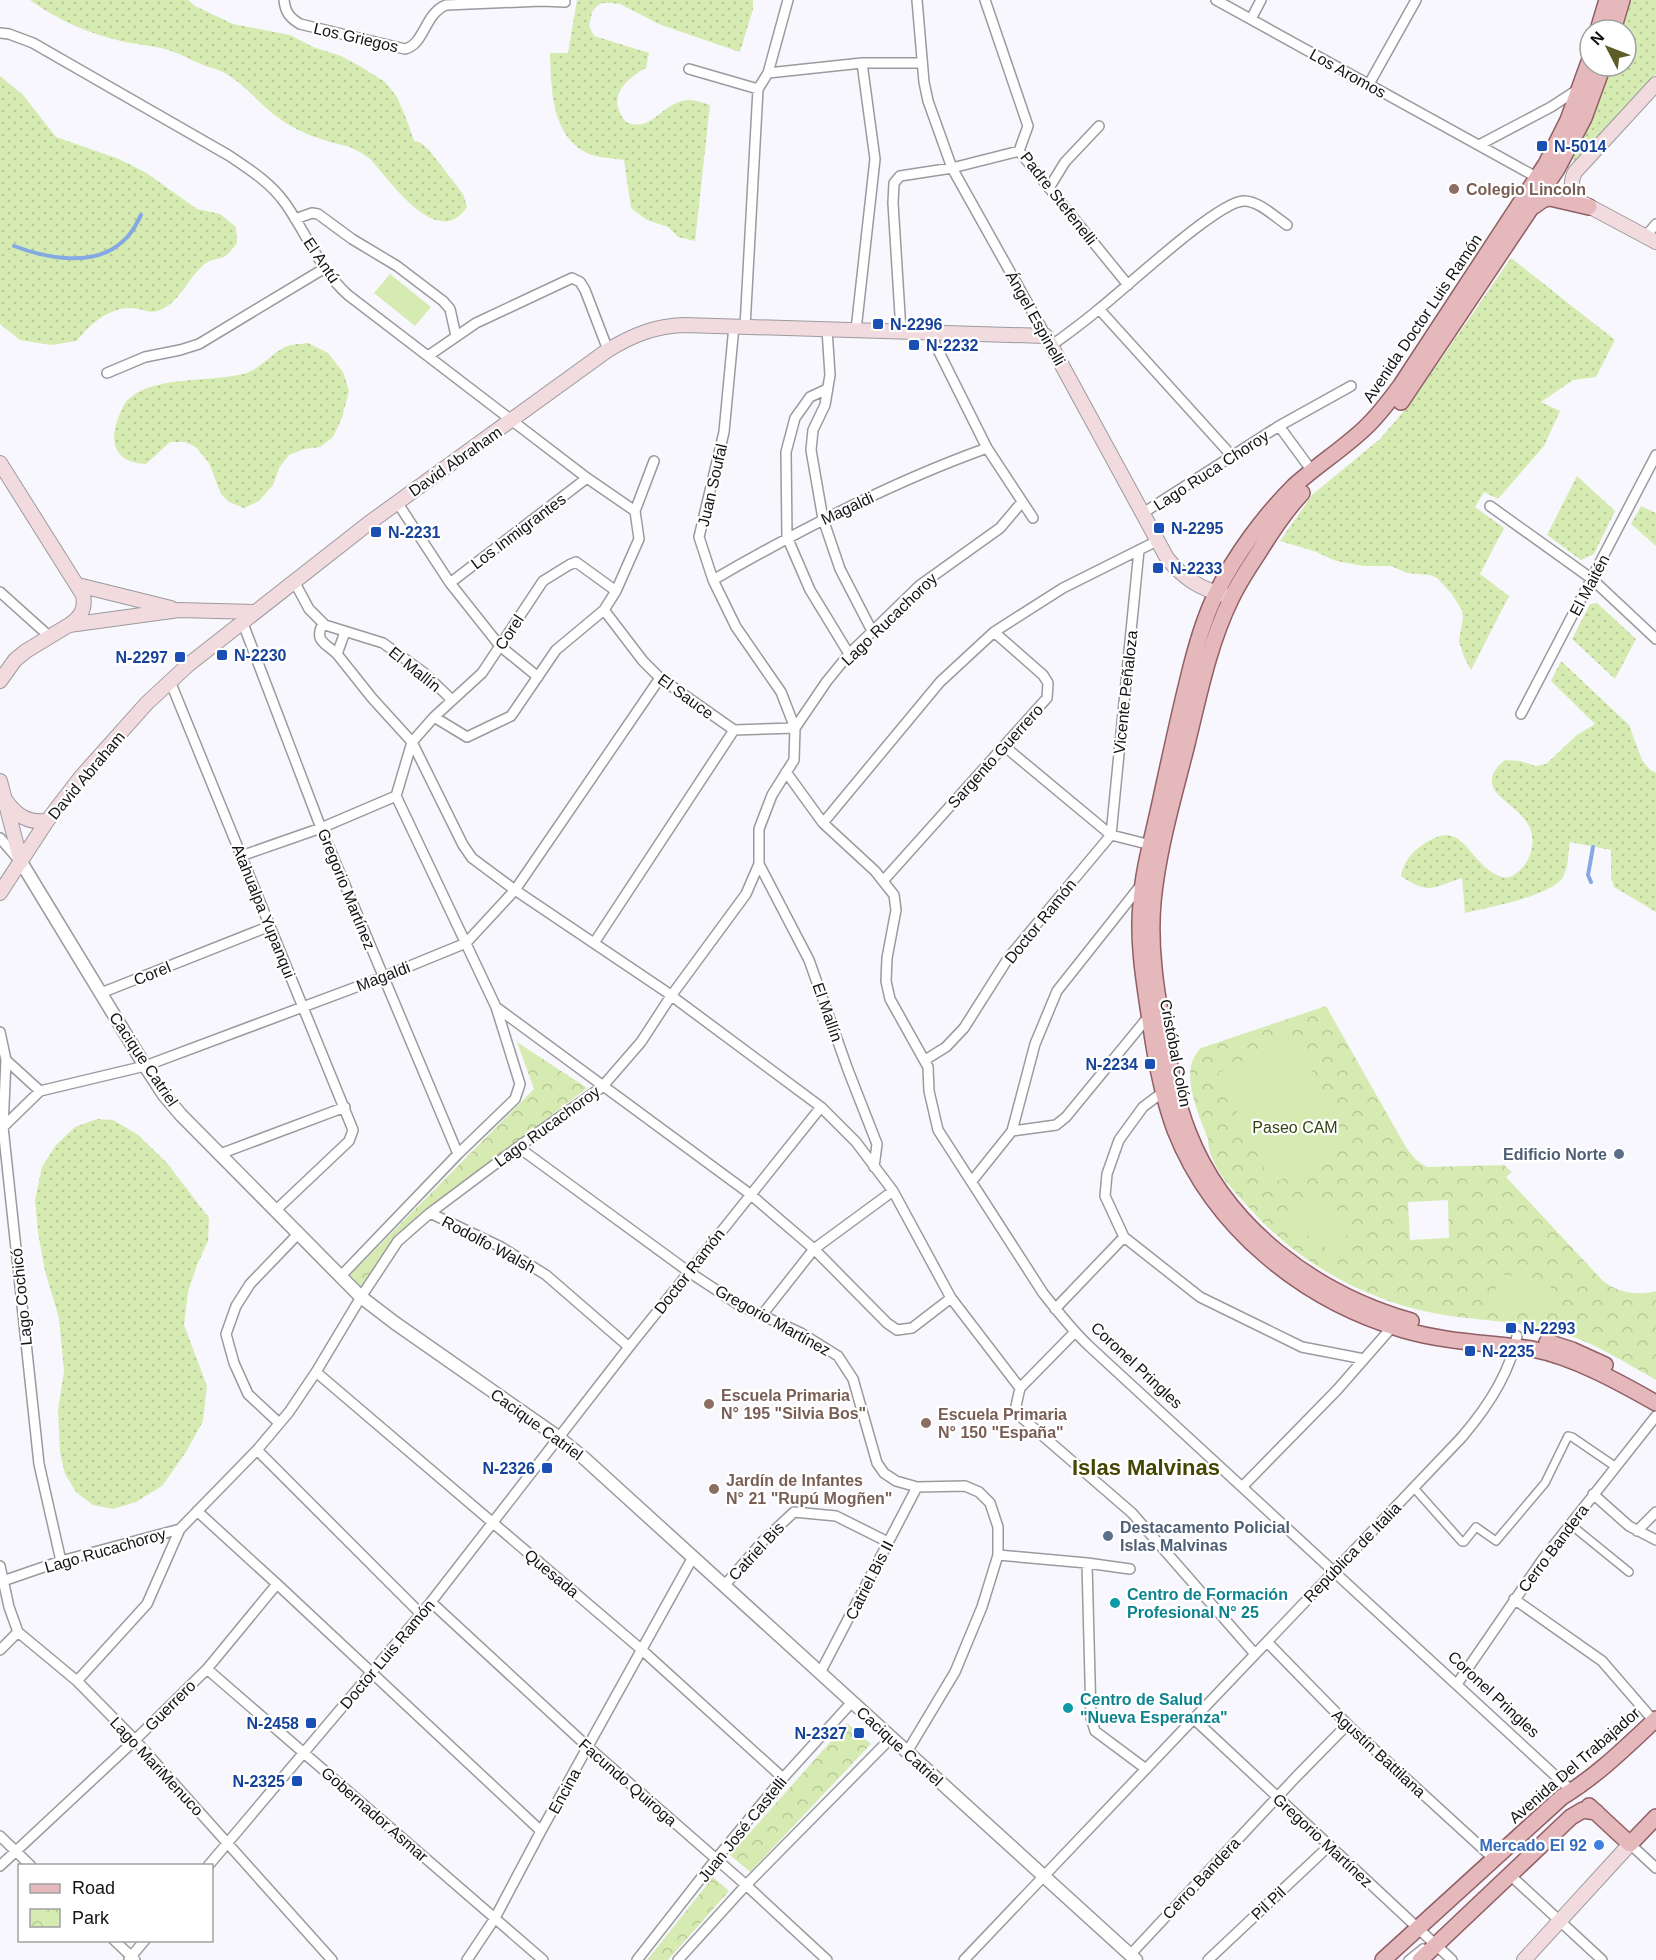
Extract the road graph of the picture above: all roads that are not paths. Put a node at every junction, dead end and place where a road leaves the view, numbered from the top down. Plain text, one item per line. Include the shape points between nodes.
1 (284, 0) edge
2 (788, 0) edge
3 (917, 0) edge
4 (986, 0) edge
5 (1216, 0) edge
6 (1261, 0) edge
7 (1416, 0) edge
8 (1607, 0) edge
9 (1622, 0) edge
10 (565, 2) dead end
11 (1602, 18) edge
12 (1617, 18) edge
13 (1251, 19) junction
14 (0, 33) edge
15 (862, 63) junction
16 (922, 63) junction
17 (689, 69) dead end
18 (768, 73) junction
19 (1584, 78) edge
20 (1599, 78) edge
21 (1369, 84) junction
22 (1656, 84) edge
23 (1581, 87) junction
24 (758, 89) junction
25 (1099, 126) dead end
26 (1479, 145) junction
27 (1019, 151) junction
28 (952, 168) junction
29 (1538, 178) junction
30 (1049, 188) junction
31 (1589, 207) junction
32 (1532, 208) junction
33 (295, 219) junction
34 (1656, 224) edge
35 (1287, 225) dead end
36 (1651, 239) edge
37 (325, 268) junction
38 (1128, 285) junction
39 (1099, 309) junction
40 (740, 326) junction
41 (827, 329) junction
42 (856, 330) junction
43 (901, 332) junction
44 (929, 332) junction
45 (456, 336) junction
46 (1049, 341) junction
47 (608, 350) junction
48 (428, 356) junction
49 (107, 373) dead end
50 (1351, 386) dead end
51 (827, 389) junction
52 (513, 420) junction
53 (1279, 426) junction
54 (987, 448) junction
55 (1656, 455) edge
56 (1232, 456) junction
57 (654, 461) dead end
58 (0, 463) edge
59 (1312, 471) junction
60 (587, 478) junction
61 (397, 502) junction
62 (1022, 502) junction
63 (1490, 506) dead end
64 (635, 511) junction
65 (1143, 513) junction
66 (1033, 518) dead end
67 (823, 519) junction
68 (787, 537) junction
69 (1157, 541) junction
70 (1139, 550) junction
71 (1592, 579) junction
72 (713, 580) junction
73 (294, 581) junction
74 (450, 583) junction
75 (78, 585) junction
76 (616, 591) junction
77 (0, 592) edge
78 (1225, 595) junction
79 (179, 610) junction
80 (604, 610) junction
81 (255, 612) junction
82 (242, 621) junction
83 (322, 622) junction
84 (69, 625) junction
85 (872, 631) junction
86 (345, 632) junction
87 (994, 632) junction
88 (49, 636) junction
89 (1656, 639) edge
90 (500, 646) junction
91 (337, 654) junction
92 (849, 654) junction
93 (538, 677) junction
94 (660, 678) junction
95 (0, 681) edge
96 (170, 681) junction
97 (452, 700) junction
98 (1521, 714) dead end
99 (434, 717) junction
100 (795, 728) junction
101 (734, 730) junction
102 (412, 742) junction
103 (1004, 746) junction
104 (786, 772) junction
105 (2, 794) edge
106 (396, 796) junction
107 (47, 821) junction
108 (823, 823) junction
109 (321, 828) junction
110 (1111, 835) junction
111 (0, 838) edge
112 (1151, 845) junction
113 (241, 856) junction
114 (21, 862) junction
115 (759, 864) junction
116 (883, 881) junction
117 (1143, 883) junction
118 (516, 890) junction
119 (0, 893) edge
120 (270, 926) junction
121 (466, 943) junction
122 (594, 944) junction
123 (382, 977) junction
124 (100, 993) junction
125 (671, 996) junction
126 (303, 1006) junction
127 (496, 1007) junction
128 (1149, 1016) junction
129 (0, 1032) edge
130 (6, 1060) junction
131 (925, 1060) junction
132 (145, 1066) junction
133 (602, 1087) junction
134 (40, 1091) junction
135 (1163, 1092) junction
136 (345, 1107) junction
137 (821, 1107) junction
138 (2, 1129) edge
139 (1012, 1131) junction
140 (518, 1147) junction
141 (220, 1154) junction
142 (458, 1154) junction
143 (874, 1167) junction
144 (972, 1181) junction
145 (893, 1191) junction
146 (750, 1194) junction
147 (275, 1211) junction
148 (430, 1213) junction
149 (298, 1234) junction
150 (1124, 1237) junction
151 (814, 1249) junction
152 (688, 1272) junction
153 (340, 1277) junction
154 (361, 1297) junction
155 (951, 1298) junction
156 (1055, 1309) junction
157 (762, 1315) junction
158 (1393, 1326) junction
159 (1075, 1332) junction
160 (1516, 1341) junction
161 (629, 1347) junction
162 (1364, 1359) junction
163 (316, 1372) junction
164 (1020, 1388) junction
165 (1656, 1391) edge
166 (1656, 1402) edge
167 (1656, 1416) edge
168 (279, 1423) junction
169 (558, 1437) junction
170 (257, 1450) junction
171 (1616, 1467) junction
172 (1243, 1486) junction
173 (917, 1487) junction
174 (1414, 1488) junction
175 (1593, 1494) junction
176 (197, 1511) junction
177 (1656, 1512) edge
178 (492, 1522) junction
179 (1570, 1524) junction
180 (180, 1529) junction
181 (1637, 1531) junction
182 (1656, 1540) edge
183 (888, 1542) junction
184 (998, 1555) junction
185 (693, 1557) junction
186 (61, 1561) junction
187 (1087, 1563) junction
188 (0, 1566) edge
189 (1130, 1569) dead end
190 (1335, 1571) junction
191 (1629, 1572) dead end
192 (3, 1581) junction
193 (277, 1584) junction
194 (724, 1586) junction
195 (1514, 1599) junction
196 (431, 1602) junction
197 (421, 1614) junction
198 (18, 1632) junction
199 (1267, 1642) junction
200 (0, 1650) edge
201 (642, 1650) junction
202 (1256, 1654) junction
203 (207, 1669) junction
204 (372, 1672) junction
205 (820, 1673) junction
206 (77, 1681) junction
207 (1457, 1684) junction
208 (852, 1702) junction
209 (1194, 1719) junction
210 (1655, 1720) edge
211 (1347, 1725) junction
212 (891, 1738) junction
213 (135, 1740) junction
214 (588, 1747) junction
215 (907, 1752) junction
216 (304, 1753) junction
217 (1146, 1769) junction
218 (783, 1778) junction
219 (1573, 1792) junction
220 (1277, 1797) junction
221 (1596, 1812) junction
222 (1656, 1816) edge
223 (541, 1832) junction
224 (0, 1836) edge
225 (227, 1843) junction
226 (1630, 1844) junction
227 (1329, 1846) junction
228 (15, 1851) junction
229 (716, 1859) junction
230 (1494, 1859) junction
231 (29, 1864) edge
232 (210, 1864) edge
233 (0, 1866) edge
234 (1656, 1868) edge
235 (1510, 1875) junction
236 (1045, 1876) junction
237 (746, 1885) junction
238 (495, 1918) junction
239 (1560, 1921) junction
240 (1418, 1928) junction
241 (115, 1942) edge
242 (144, 1942) edge
243 (1436, 1945) junction
244 (1133, 1957) edge
245 (326, 1958) edge
246 (132, 1959) edge
247 (467, 1960) edge
248 (543, 1960) edge
249 (637, 1960) edge
250 (678, 1960) edge
251 (827, 1960) edge
252 (964, 1960) edge
253 (1208, 1960) edge
254 (1383, 1960) edge
255 (1408, 1960) edge
256 (1417, 1960) edge
257 (1452, 1960) edge
258 (1524, 1960) edge
259 (1602, 1960) edge

1 - 10 street, Los Griegos via 289,16 300,24 405,49 415,45 430,19 446,5
2 - 18 street, Juan Soufal
3 - 16 street, Ángel Espinelli
4 - 27 street, Padre Stefenelli via 1028,126
5 - 13 street, Los Aromos
6 - 13 street
7 - 21 street
8 - 11 main road
9 - 12 main road
13 - 21 street, Los Aromos
14 - 33 street, El Antú via 33,43 228,155 265,181
15 - 16 street
15 - 18 street
15 - 42 street via 875,159
16 - 28 street, Ángel Espinelli via 928,102
17 - 24 street
18 - 24 street, Juan Soufal
19 - 23 main road, Avenida Doctor Luis Ramón
20 - 32 main road, Avenida Doctor Luis Ramón via 1575,137
21 - 26 street, Los Aromos
22 - 31 main road via 1575,172 1572,189
23 - 26 street
23 - 29 main road, Avenida Doctor Luis Ramón
24 - 40 street, Juan Soufal
25 - 30 street via 1065,162
26 - 29 street, Los Aromos
27 - 28 street
27 - 30 street, Padre Stefenelli
28 - 43 street via 900,176 894,183
28 - 46 street, Ángel Espinelli
29 - 59 main road, Avenida Doctor Luis Ramón via 1388,403 1364,429
30 - 38 street, Padre Stefenelli
31 - 32 main road via 1550,198
31 - 36 main road
32 - 78 main road, Avenida Doctor Luis Ramón via 1400,404 1363,442 1293,502
33 - 37 street, El Antú
33 - 45 street via 318,214 397,266 448,306
34 - 36 street
35 - 38 street via 1255,203 1235,203 1207,220
37 - 48 street, El Antú via 348,295
37 - 49 street via 199,344 145,357
38 - 39 street
39 - 46 street
39 - 56 street
40 - 41 main road, David Abraham
40 - 47 main road, David Abraham via 652,329
40 - 72 street, Juan Soufal via 724,432 699,537
41 - 42 main road, David Abraham
41 - 51 street
42 - 43 main road, David Abraham
43 - 44 main road, David Abraham
44 - 46 main road, David Abraham
44 - 54 street
45 - 47 street via 572,278 585,290
45 - 48 street
46 - 65 main road, Ángel Espinelli
47 - 52 main road, David Abraham
48 - 52 street, El Antú
50 - 53 street, Lago Ruca Choroy
51 - 67 street via 825,405 813,430 811,450
51 - 68 street via 810,397 795,418 786,452
52 - 60 street, El Antú
52 - 61 main road, David Abraham
53 - 56 street, Lago Ruca Choroy
53 - 59 street
54 - 62 street
54 - 67 street, Magaldi
55 - 71 street, El Maitén
56 - 65 street, Lago Ruca Choroy
57 - 64 street
58 - 75 main road
59 - 78 main road, Avenida Doctor Luis Ramón via 1280,501 1252,537
60 - 64 street, El Antú
60 - 74 street, Los Inmigrantes
61 - 73 main road, David Abraham
61 - 74 street
62 - 66 street
62 - 85 street, Lago Rucachoroy via 1000,528 920,586
63 - 71 street
64 - 76 street via 639,539
65 - 69 main road, Ángel Espinelli
67 - 68 street, Magaldi
67 - 85 street via 840,569
68 - 72 street, Magaldi
68 - 92 street via 810,590
69 - 70 street
69 - 78 main road, Ángel Espinelli via 1182,575 1198,586
70 - 87 street via 1063,588
70 - 110 street, Vicente Peñaloza
71 - 89 street
71 - 98 street, El Maitén
72 - 100 street, Juan Soufal via 736,627 781,692
73 - 81 main road, David Abraham
73 - 83 street, El Mallín via 309,609
74 - 90 street
75 - 79 main road
75 - 84 main road via 84,606
76 - 80 street
76 - 90 street, Corel via 582,565 569,565 543,581
77 - 88 street
78 - 112 main road, Cristóbal Colón via 1200,635
78 - 160 main road, Cristóbal Colón via 1154,888 1152,924 1158,1005 1183,1118 1218,1187 1254,1230 1298,1268 1380,1310 1416,1322
79 - 81 main road
79 - 84 main road
80 - 93 street via 556,650
80 - 94 street, El Sauce
81 - 82 main road, David Abraham
82 - 96 main road, David Abraham
82 - 109 street, Gregorio Martínez
83 - 86 street, El Mallín
83 - 91 street via 319,639
84 - 88 main road
85 - 92 street, Lago Rucachoroy
86 - 91 street
86 - 97 street, El Mallín via 383,643 423,672
87 - 103 street, Sargento Guerrero via 1048,683 1047,698
87 - 108 street via 940,682
88 - 95 main road via 15,660
90 - 93 street
90 - 97 street, Corel via 482,673
91 - 102 street
92 - 100 street, Lago Rucachoroy
93 - 99 street via 512,716 467,737
94 - 101 street, El Sauce
94 - 118 street, Magaldi
96 - 107 main road, David Abraham via 100,755
96 - 113 street, Atahualpa Yupanqui
97 - 99 street, Corel
99 - 102 street, Corel
100 - 101 street
100 - 104 street, Lago Rucachoroy via 794,760
101 - 122 street
102 - 106 street
102 - 118 street via 472,858
103 - 110 street
103 - 116 street, Sargento Guerrero
104 - 108 street, Coronel Pringles
104 - 115 street, Lago Rucachoroy via 759,829
105 - 107 main road via 26,820
105 - 114 main road
106 - 109 street
106 - 121 street
107 - 114 main road, David Abraham
108 - 116 street, Coronel Pringles
109 - 113 street
109 - 123 street, Gregorio Martínez
110 - 112 street
110 - 131 street, Doctor Ramón via 1009,957 963,1028 946,1047
111 - 114 street, Cacique Catriel
112 - 117 main road, Cristóbal Colón
113 - 120 street, Atahualpa Yupanqui
114 - 119 main road, David Abraham
114 - 124 street, Cacique Catriel
115 - 125 street, Lago Rucachoroy via 746,894
115 - 143 street, El Mallín via 809,960 878,1144
116 - 131 street, Coronel Pringles via 894,895 896,910 887,958 890,999
117 - 128 main road, Cristóbal Colón via 1141,948
117 - 139 street via 1057,991 1035,1044
118 - 121 street, Magaldi
118 - 122 street
120 - 124 street, Corel
120 - 126 street, Atahualpa Yupanqui
121 - 123 street, Magaldi
121 - 127 street
122 - 125 street
123 - 126 street, Magaldi
123 - 142 street, Gregorio Martínez
124 - 132 street, Cacique Catriel
125 - 133 street, Lago Rucachoroy via 640,1042
125 - 137 street
126 - 132 street, Magaldi
126 - 136 street, Atahualpa Yupanqui
127 - 133 street
127 - 142 street via 520,1084 515,1099
128 - 135 main road, Cristóbal Colón
128 - 139 street via 1066,1117 1056,1125
129 - 130 street, Lago Cochicó
130 - 134 street
130 - 138 street, Lago Cochicó
131 - 144 street, Coronel Pringles via 938,1130
132 - 134 street, Magaldi
132 - 141 street, Cacique Catriel via 172,1105
133 - 140 street, Lago Rucachoroy
133 - 146 street
134 - 138 street
135 - 150 street via 1143,1107 1119,1140 1107,1174 1105,1196
135 - 158 main road, Cristóbal Colón via 1175,1130 1198,1177 1248,1239 1308,1288
136 - 141 street
136 - 147 street, Atahualpa Yupanqui via 353,1130 349,1141
137 - 143 street via 856,1142
137 - 146 street, Doctor Ramón
138 - 186 street, Lago Cochicó via 39,1464
139 - 144 street
140 - 148 street, Lago Rucachoroy
140 - 152 street, Gregorio Martínez
141 - 147 street, Cacique Catriel
142 - 153 street
143 - 145 street
144 - 156 street, Coronel Pringles
145 - 151 street
145 - 155 street
146 - 151 street
146 - 152 street, Doctor Ramón
147 - 149 street, Cacique Catriel
148 - 154 street, Lago Rucachoroy via 398,1240
148 - 161 street, Rodolfo Walsh via 501,1247 546,1275
149 - 153 street, Cacique Catriel
149 - 168 street via 250,1284 236,1306 226,1334 248,1394
150 - 156 street
150 - 162 street via 1200,1297 1302,1347
151 - 155 street via 897,1330 912,1328
151 - 157 street
152 - 157 street, Gregorio Martínez
152 - 161 street, Doctor Ramón
153 - 154 street, Cacique Catriel
154 - 163 street, Lago Rucachoroy
154 - 169 street, Cacique Catriel
155 - 164 street
156 - 159 street, Coronel Pringles
157 - 173 street, Gregorio Martínez via 838,1356 853,1379 877,1463 896,1481
158 - 160 main road, Cristóbal Colón via 1434,1337
158 - 162 street
159 - 164 street
159 - 172 street, Coronel Pringles
160 - 165 main road, Cristóbal Colón via 1541,1340 1572,1350
160 - 166 main road, Cristóbal Colón via 1562,1357
160 - 174 street, República de Italia via 1512,1356 1475,1422
161 - 169 street, Doctor Ramón
162 - 172 street
163 - 168 street, Lago Rucachoroy
163 - 178 street, Quesada
164 - 202 street via 1016,1406 1021,1417 1131,1513
167 - 171 street, Cerro Bandera
168 - 170 street, Lago Rucachoroy
169 - 178 street, Doctor Luis Ramón
169 - 185 street, Cacique Catriel
170 - 176 street, Lago Rucachoroy
170 - 197 street
171 - 174 street via 1568,1436 1542,1487 1494,1541 1477,1527 1462,1542
171 - 175 street, Cerro Bandera
172 - 190 street, Coronel Pringles
173 - 183 street, Catriel Bis II
173 - 184 street via 965,1486 980,1492 990,1503 998,1527
174 - 190 street, República de Italia
175 - 179 street, Cerro Bandera
175 - 181 street
176 - 180 street, Lago Rucachoroy
176 - 193 street
177 - 181 street
178 - 196 street, Doctor Luis Ramón
178 - 201 street, Quesada
179 - 191 street
179 - 195 street, Cerro Bandera
180 - 186 street, Lago Rucachoroy
180 - 206 street via 147,1604
181 - 182 street
183 - 194 street, Catriel Bis via 836,1516 794,1512
183 - 205 street, Catriel Bis II
184 - 187 street
184 - 215 street via 956,1672
185 - 194 street, Cacique Catriel
185 - 201 street, Encina
186 - 192 street, Lago Rucachoroy
187 - 189 street
187 - 217 street via 1091,1718 1095,1731
188 - 192 street
190 - 199 street, República de Italia
190 - 207 street, Coronel Pringles
192 - 198 street
193 - 203 street, Guerrero
193 - 204 street
194 - 205 street, Cacique Catriel
195 - 207 street, Cerro Bandera
195 - 210 street via 1597,1657
196 - 197 street, Doctor Luis Ramón
196 - 214 street, Facundo Quiroga
197 - 204 street, Doctor Luis Ramón
198 - 200 street
198 - 206 street, Lago MariMenuco
199 - 202 street, República de Italia
199 - 211 street, Agustín Battilana
201 - 214 street, Encina
201 - 218 street, Quesada
202 - 209 street, República de Italia
203 - 213 street, Guerrero
203 - 216 street, Gobernador Asmar
204 - 216 street, Doctor Luis Ramón
204 - 223 street
205 - 208 street, Cacique Catriel
206 - 213 street, Lago MariMenuco
207 - 219 street, Coronel Pringles
208 - 212 street, Cacique Catriel
208 - 218 street, Juan José Castelli
209 - 217 street, República de Italia
209 - 220 street, Gregorio Martínez
210 - 219 main road, Avenida Del Trabajador
211 - 220 street, Cerro Bandera
211 - 230 street, Agustín Battilana
212 - 215 street, Cacique Catriel
212 - 237 street
213 - 225 street, Lago MariMenuco
213 - 228 street, Guerrero
214 - 223 street, Encina
214 - 229 street, Facundo Quiroga
215 - 236 street, Cacique Catriel
216 - 225 street, Doctor Luis Ramón
216 - 238 street, Gobernador Asmar
217 - 236 street, República de Italia
218 - 229 street, Juan José Castelli
219 - 221 main road, Coronel Pringles
219 - 230 main road, Avenida Del Trabajador via 1562,1797
220 - 227 street, Gregorio Martínez
220 - 244 street, Cerro Bandera
221 - 226 main road, Coronel Pringles
221 - 235 main road via 1583,1810 1574,1815
222 - 226 main road
223 - 238 street, Encina
224 - 228 street
225 - 232 street, Doctor Luis Ramón
225 - 245 street, Lago MariMenuco
226 - 234 street, Coronel Pringles
226 - 239 main road
227 - 240 street, Gregorio Martínez
227 - 253 street, Pil Pil
228 - 231 street
228 - 233 street, Guerrero
229 - 237 street, Facundo Quiroga
229 - 249 street, Juan José Castelli
230 - 240 main road, Avenida Del Trabajador
235 - 239 street
235 - 243 main road
236 - 244 street, Cacique Catriel
236 - 252 street, República de Italia
237 - 250 street
237 - 251 street, Facundo Quiroga
238 - 247 street, Encina
238 - 248 street, Gobernador Asmar
239 - 258 main road
239 - 259 street
240 - 243 street, Gregorio Martínez
240 - 254 main road, Avenida Del Trabajador
241 - 246 street
242 - 246 street
243 - 256 main road
243 - 257 street, Gregorio Martínez
255 - 256 street via 1423,1948

